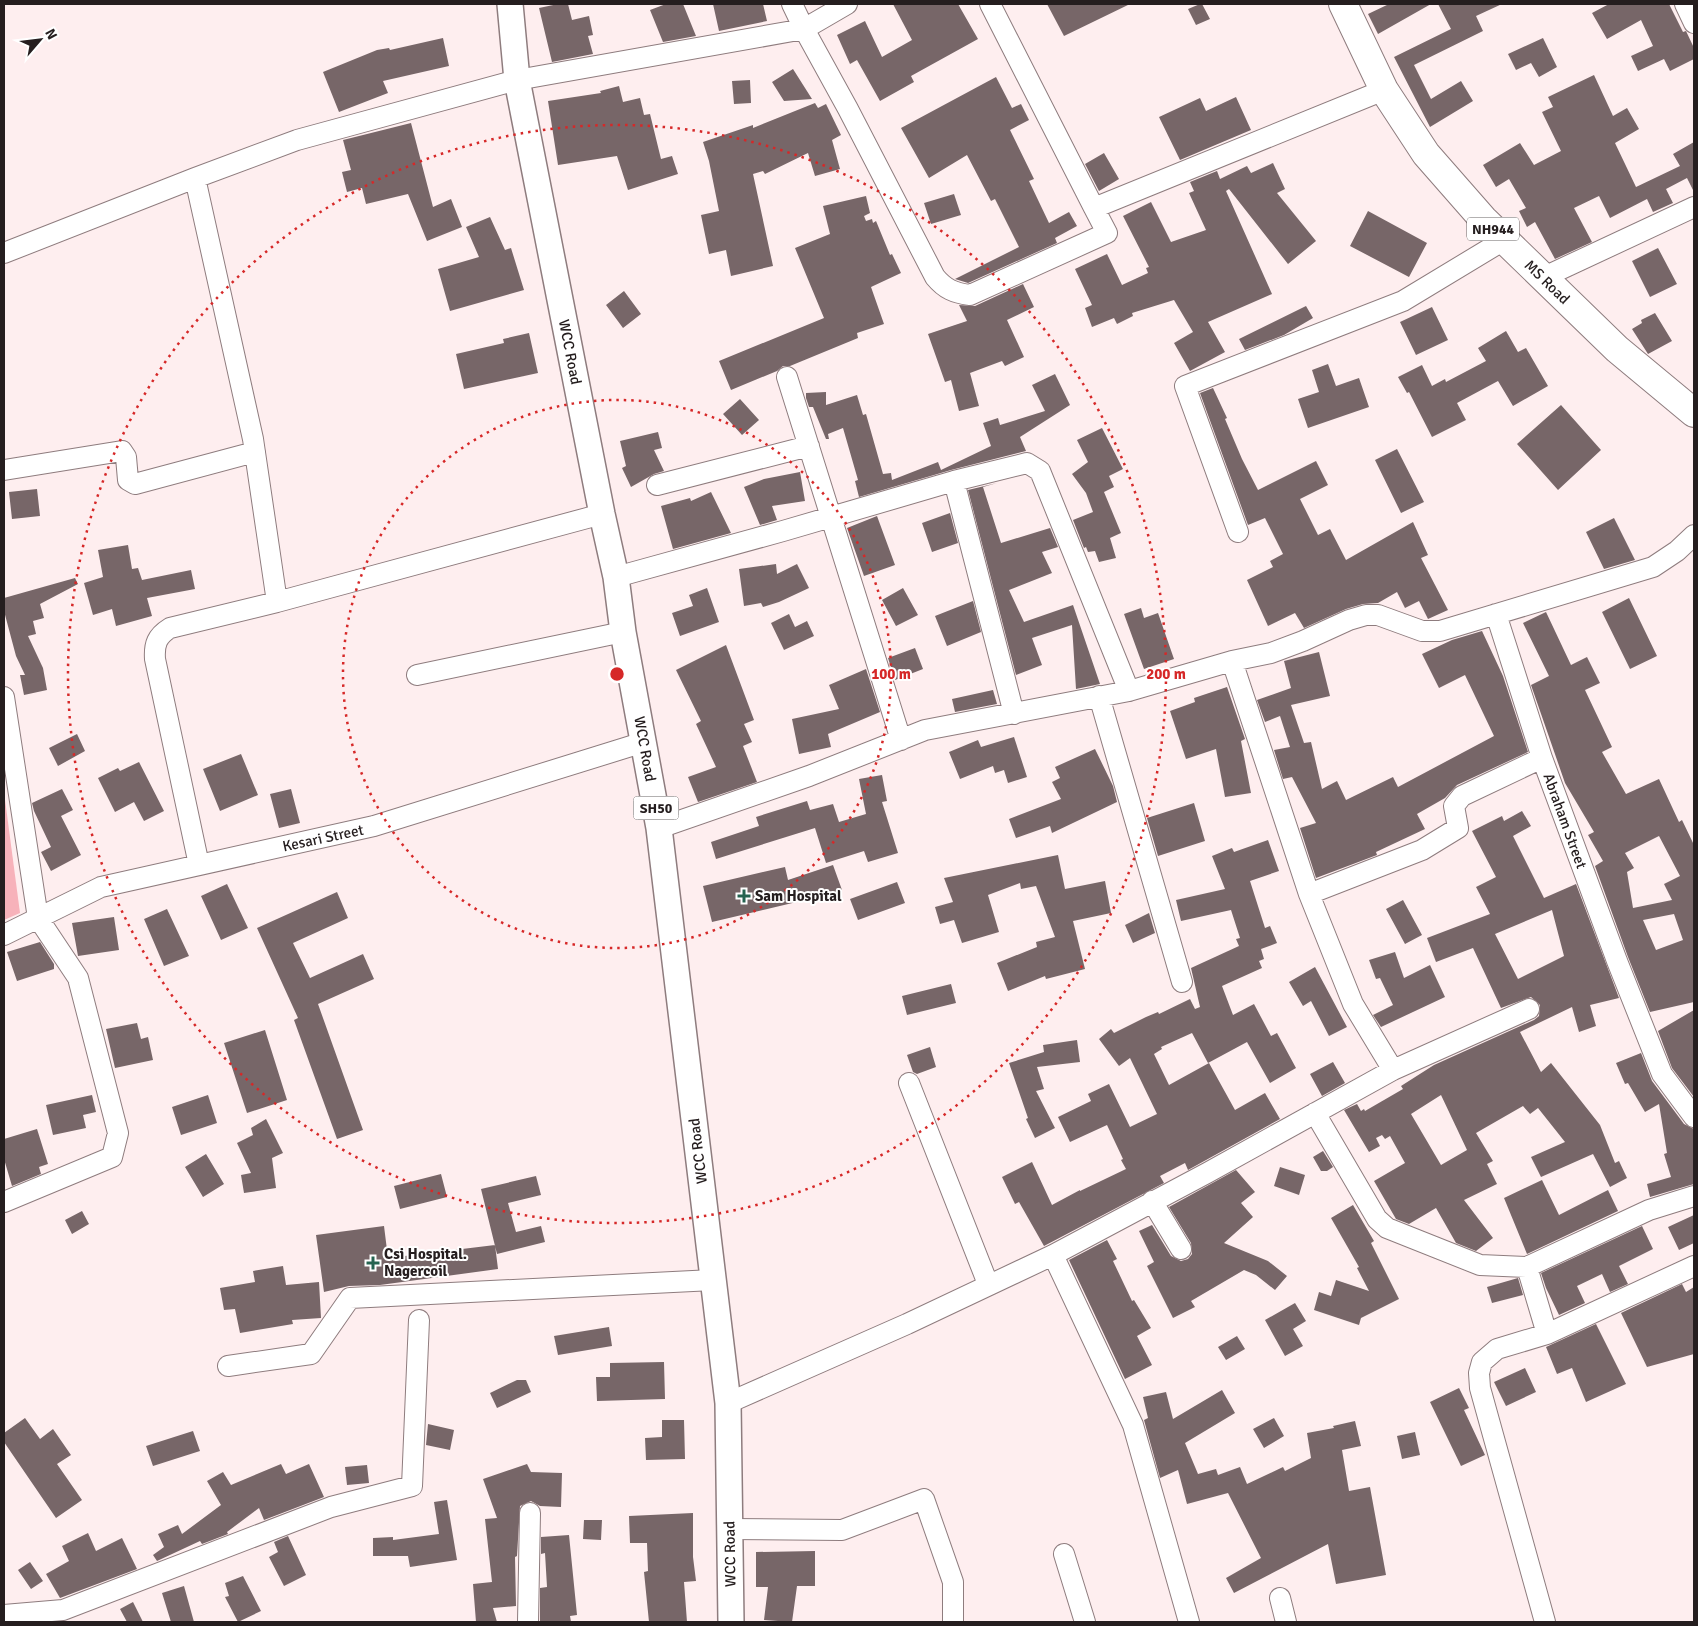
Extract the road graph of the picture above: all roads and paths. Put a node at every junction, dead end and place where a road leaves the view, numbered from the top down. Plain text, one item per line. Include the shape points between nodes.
1 (510, 4) edge
2 (792, 4) edge
3 (847, 4) edge
4 (990, 4) edge
5 (1344, 4) edge
6 (1685, 4) edge
7 (1694, 23) edge
8 (804, 29) junction
9 (516, 80) junction
10 (1384, 90) junction
11 (195, 178) junction
12 (1694, 207) edge
13 (1094, 208) junction
14 (1504, 240) junction
15 (4, 253) edge
16 (1542, 278) junction
17 (787, 377) dead end
18 (1694, 413) edge
19 (809, 446) junction
20 (255, 452) junction
21 (4, 470) edge
22 (954, 480) junction
23 (658, 485) dead end
24 (602, 514) junction
25 (831, 517) junction
26 (1238, 532) dead end
27 (1694, 535) edge
28 (616, 577) junction
29 (277, 602) junction
30 (1496, 614) junction
31 (623, 632) junction
32 (1232, 661) junction
33 (417, 675) dead end
34 (1129, 691) junction
35 (1100, 696) junction
36 (4, 697) edge
37 (1014, 714) junction
38 (901, 740) junction
39 (644, 742) junction
40 (1542, 758) junction
41 (659, 828) junction
42 (199, 865) junction
43 (1309, 894) junction
44 (38, 918) junction
45 (4, 935) edge
46 (1182, 982) dead end
47 (1529, 1009) dead end
48 (1393, 1070) junction
49 (909, 1083) dead end
50 (1315, 1113) junction
51 (1694, 1117) edge
52 (1694, 1196) edge
53 (1152, 1201) junction
54 (4, 1202) edge
55 (1181, 1249) dead end
56 (1052, 1254) junction
57 (1694, 1266) edge
58 (1527, 1267) junction
59 (713, 1280) junction
60 (988, 1284) junction
61 (420, 1320) dead end
62 (1547, 1334) junction
63 (228, 1366) dead end
64 (728, 1403) junction
65 (530, 1514) dead end
66 (729, 1529) junction
67 (1064, 1554) dead end
68 (1280, 1598) dead end
69 (4, 1615) edge
70 (528, 1622) edge
71 (731, 1622) edge
72 (953, 1622) edge
73 (1085, 1622) edge
74 (1189, 1622) edge
75 (1286, 1622) edge
76 (1545, 1622) edge

1 - 9 main road, WCC Road / SH50
2 - 8 street
3 - 8 street
4 - 13 street
5 - 10 highway, MS Road / NH944
6 - 7 street
8 - 9 street
8 - 13 street via 943,287 970,295 1107,233
9 - 11 street via 297,140
9 - 24 main road, WCC Road / SH50
10 - 13 street
10 - 14 highway, MS Road / NH944 via 1426,154
11 - 15 street
11 - 20 street
12 - 16 street
14 - 16 highway, MS Road / NH944
14 - 26 street via 1403,301 1184,386
16 - 18 highway, MS Road / NH944 via 1617,349
17 - 19 street
19 - 23 street
19 - 25 street
20 - 21 street via 135,484 128,480 126,456 122,451
20 - 29 street
22 - 25 street
22 - 34 street via 1027,463 1040,471
22 - 37 street
24 - 28 main road, WCC Road / SH50
24 - 29 street
25 - 28 street
25 - 38 street
27 - 30 street via 1653,567
28 - 31 main road, WCC Road / SH50
29 - 42 street via 170,628 156,641 155,659
30 - 32 street via 1440,631 1422,631 1378,614 1366,615 1303,642
30 - 40 street
31 - 33 street
31 - 39 main road, WCC Road / SH50
32 - 34 street
32 - 43 street
34 - 35 street
35 - 37 street
35 - 46 street
36 - 44 street
37 - 38 street via 925,730
38 - 41 street
39 - 41 main road, WCC Road / SH50
39 - 42 street, Kesari Street via 374,826
40 - 43 street, Abraham Street via 1462,796 1454,806 1458,828 1422,850
40 - 51 street, Abraham Street via 1662,1074
41 - 59 main road, WCC Road / SH50
42 - 44 street, Kesari Street via 101,886
43 - 48 street via 1353,1004
44 - 45 street, Kesari Street
44 - 54 street via 78,978 118,1134 112,1157
47 - 48 street
48 - 50 street
49 - 60 street
50 - 53 street
50 - 58 street via 1378,1219 1387,1228 1480,1265
52 - 58 street via 1649,1210
53 - 55 street
53 - 56 street
56 - 60 street
56 - 74 street via 1133,1425
57 - 62 street
58 - 62 street
59 - 63 street via 350,1298 311,1354
59 - 64 main road, WCC Road / SH50
60 - 64 street via 907,1324
61 - 69 street via 412,1486 332,1507 63,1610
62 - 76 street via 1496,1349 1482,1362 1479,1380
64 - 66 main road, WCC Road / SH50
65 - 70 street
66 - 71 main road, WCC Road / SH50
66 - 72 street via 842,1530 924,1499 954,1582
67 - 73 street
68 - 75 street

